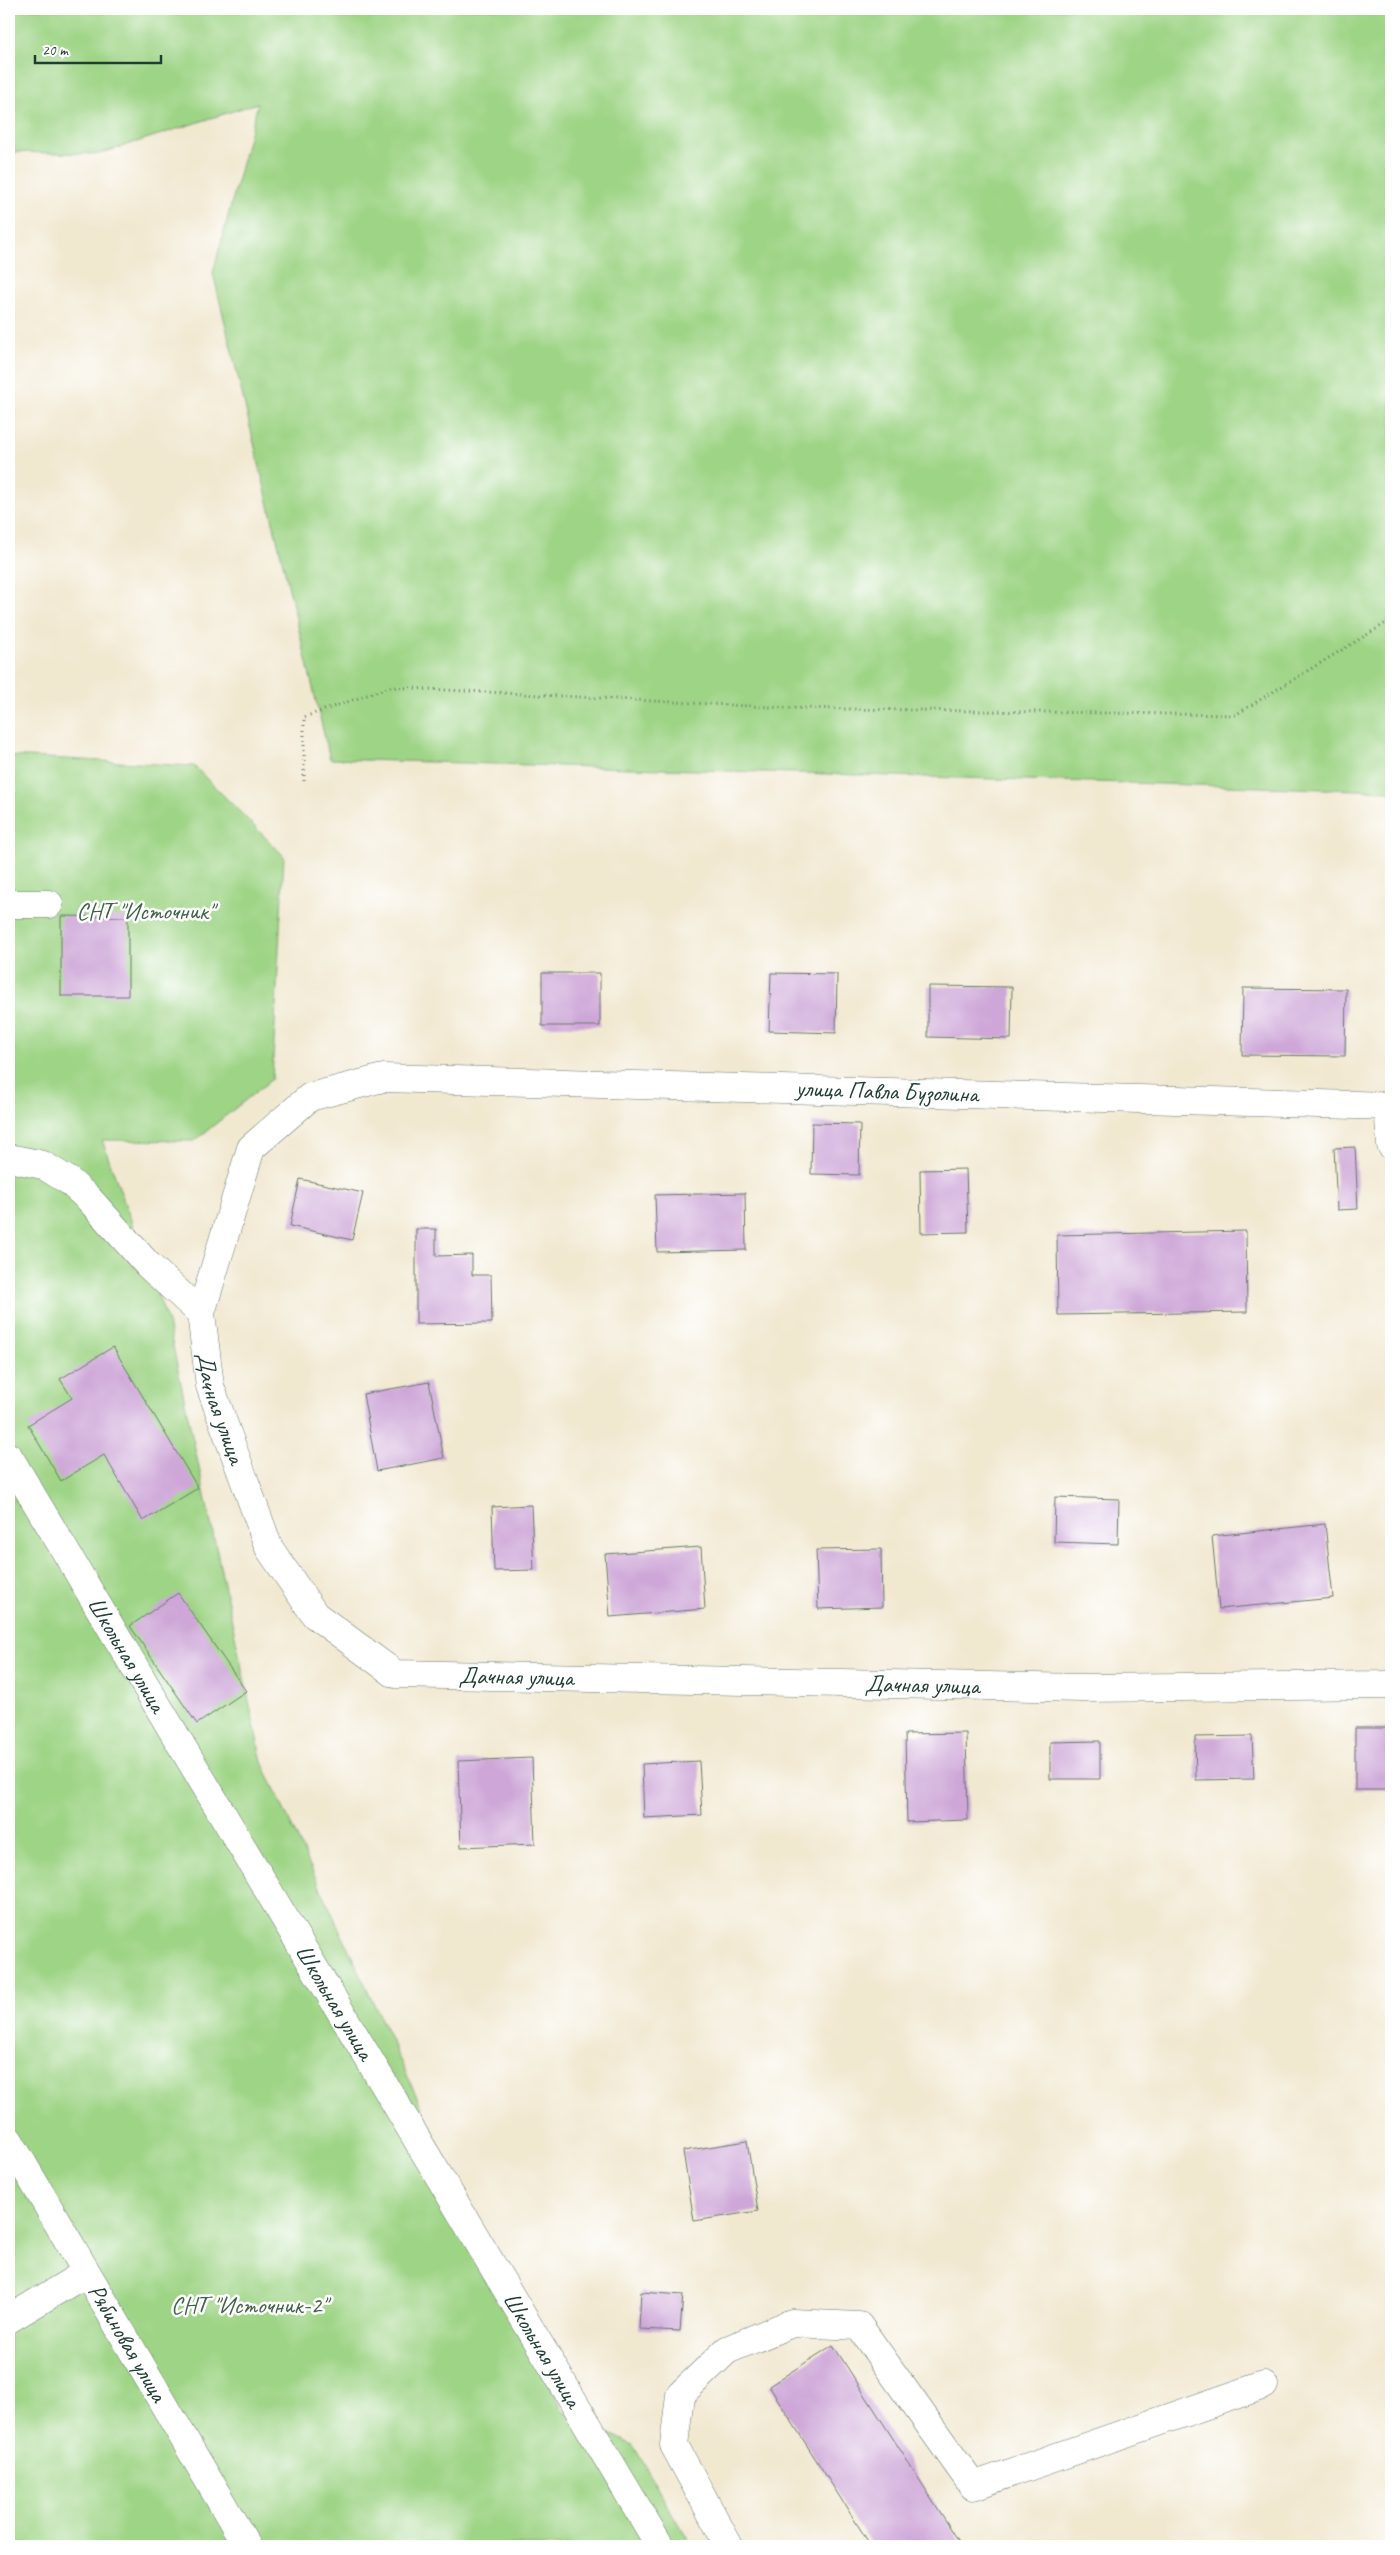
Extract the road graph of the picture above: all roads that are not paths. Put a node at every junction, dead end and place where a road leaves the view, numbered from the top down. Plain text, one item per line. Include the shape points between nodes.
1 (9, 904) edge
2 (49, 904) dead end
3 (383, 1078) joint
4 (1390, 1106) edge
5 (1391, 1145) edge
6 (9, 1158) edge
7 (201, 1313) junction
8 (9, 1457) edge
9 (1391, 1685) edge
10 (9, 2140) edge
11 (86, 2273) junction
12 (9, 2319) edge
13 (1264, 2385) dead end
14 (248, 2546) edge
15 (660, 2546) edge
16 (729, 2546) edge

1 - 2 street
3 - 4 street, улица Павла Бузолина
3 - 7 street, Дачная улица via 310,1097 251,1148
4 - 5 street
6 - 7 street via 42,1165 69,1181 89,1198 148,1265
7 - 9 street, Дачная улица via 210,1386 269,1548 315,1614 395,1674 1084,1688
8 - 15 street, Школьная улица
10 - 11 street, Рябиновая улица
11 - 12 street
11 - 14 street, Рябиновая улица
13 - 16 street via 973,2486 859,2326 792,2323 727,2350 680,2395 674,2445

